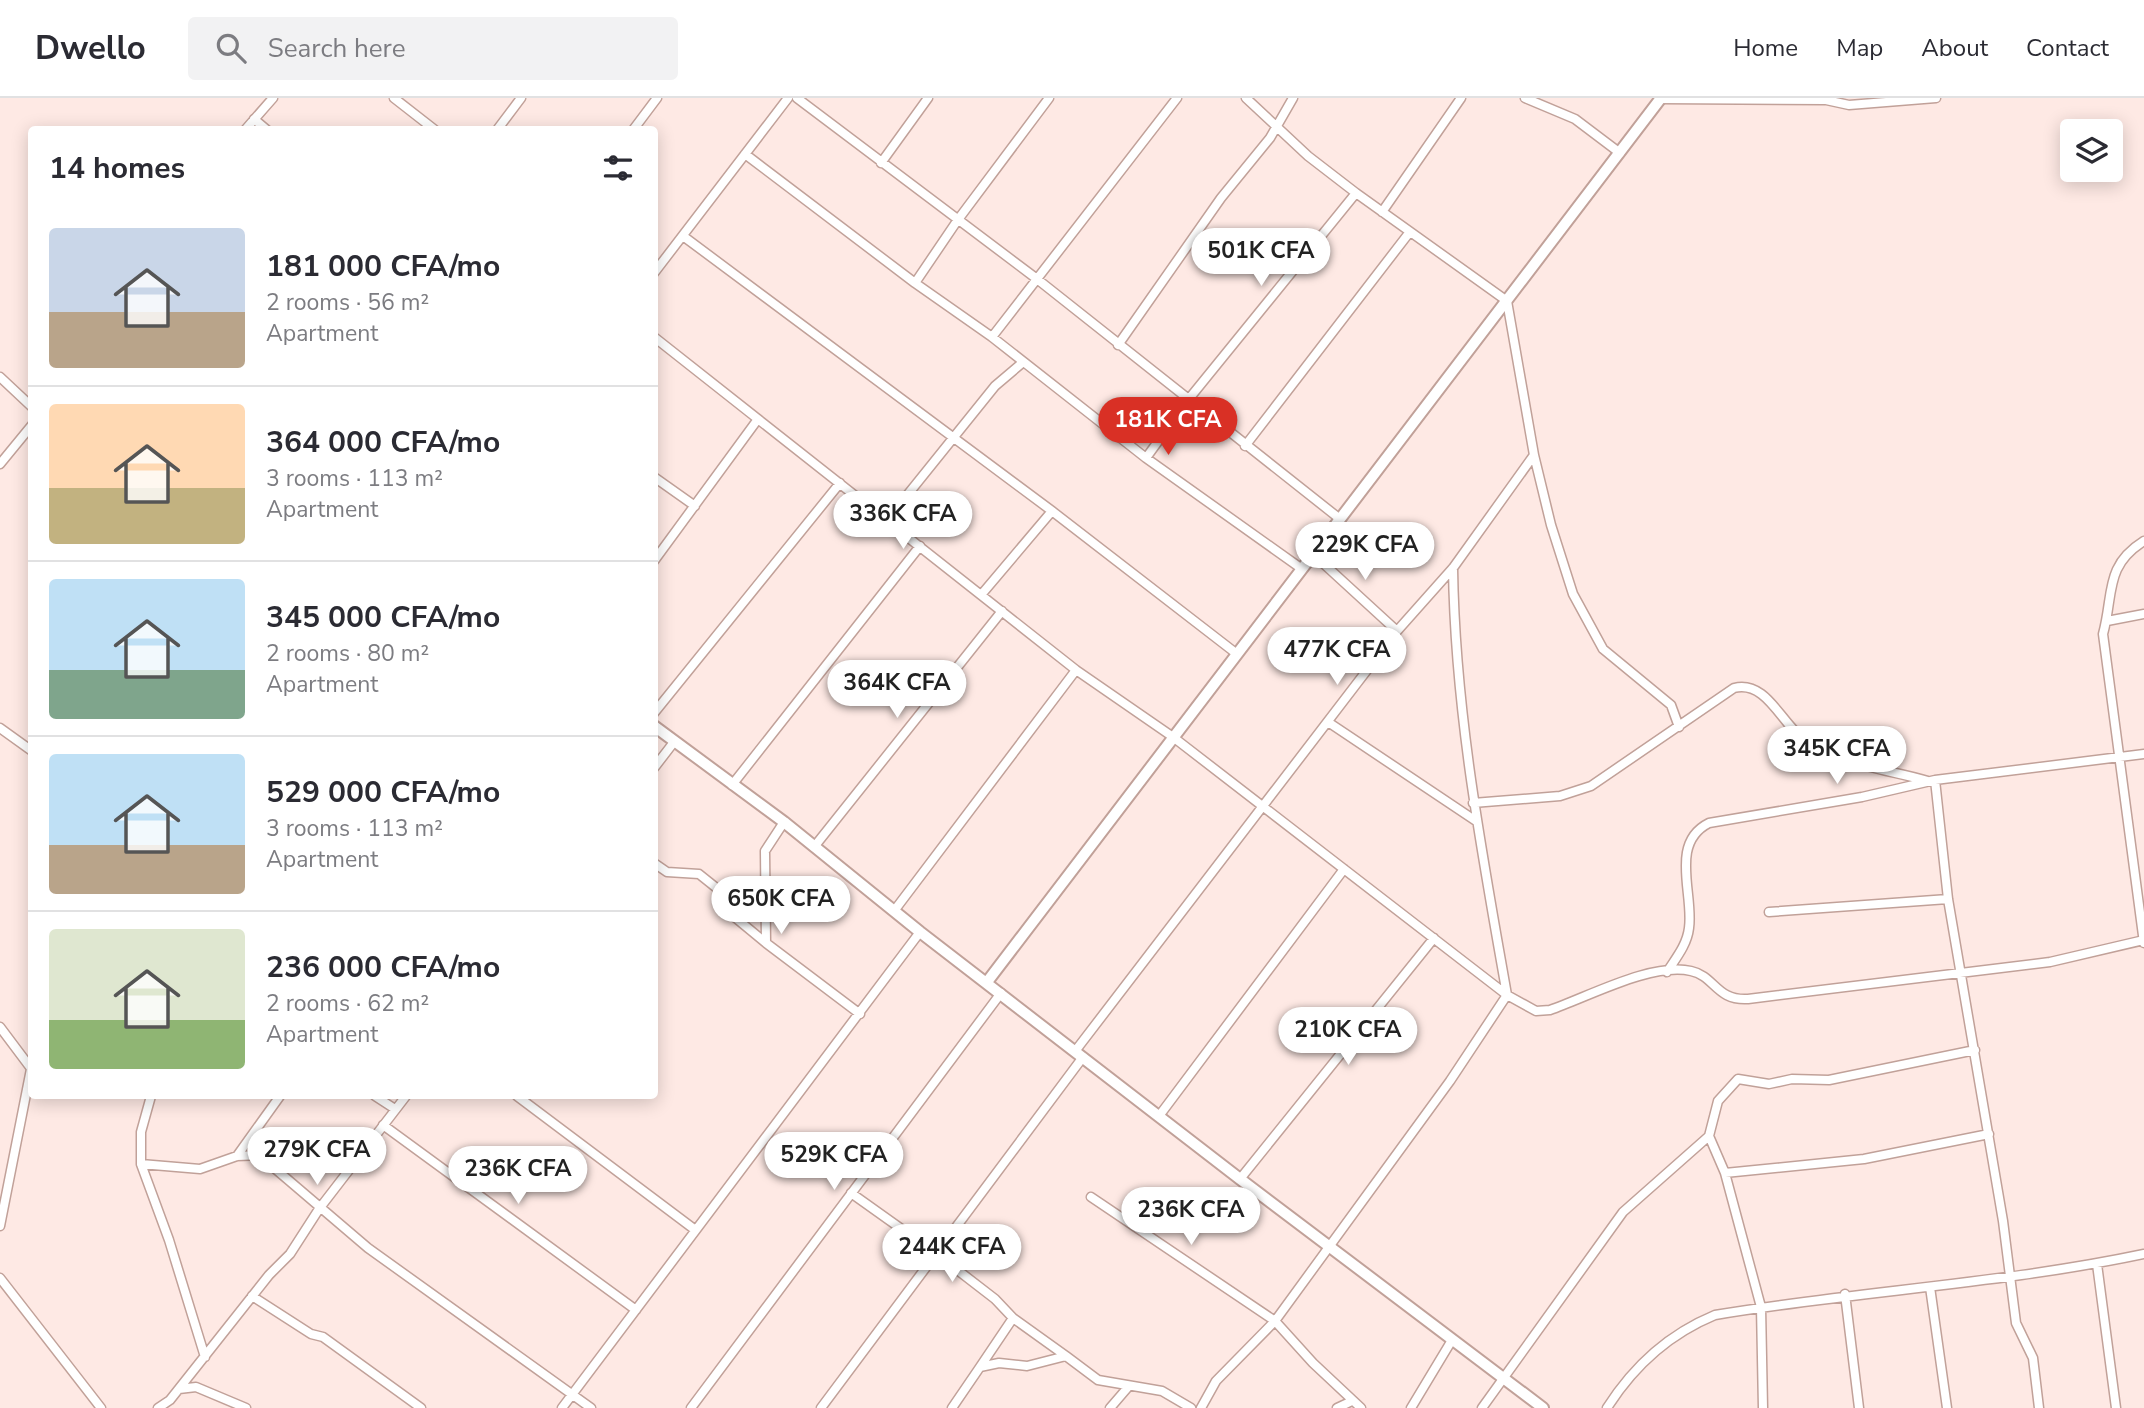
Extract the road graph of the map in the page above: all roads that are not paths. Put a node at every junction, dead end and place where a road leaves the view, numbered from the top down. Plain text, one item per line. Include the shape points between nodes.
1 (273, 98) edge
2 (394, 98) edge
3 (521, 98) edge
4 (657, 98) edge
5 (788, 98) edge
6 (797, 98) edge
7 (928, 98) edge
8 (1049, 98) edge
9 (1177, 98) edge
10 (1293, 98) edge
11 (1461, 98) edge
12 (1524, 98) edge
13 (1936, 98) edge
14 (1250, 99) edge
15 (1661, 99) edge
16 (254, 119) junction
17 (249, 126) edge
18 (262, 126) edge
19 (430, 126) edge
20 (500, 126) edge
21 (636, 126) edge
22 (1277, 126) junction
23 (1619, 153) junction
24 (745, 154) junction
25 (881, 163) junction
26 (1356, 193) junction
27 (1382, 212) junction
28 (957, 221) junction
29 (1409, 233) junction
30 (682, 236) junction
31 (658, 268) edge
32 (1037, 279) junction
33 (915, 283) junction
34 (1507, 301) junction
35 (992, 337) junction
36 (658, 340) edge
37 (1118, 345) junction
38 (1022, 363) junction
39 (0, 377) edge
40 (1188, 400) junction
41 (28, 403) edge
42 (758, 419) junction
43 (28, 430) edge
44 (954, 440) junction
45 (1244, 446) junction
46 (1534, 454) junction
47 (1146, 458) junction
48 (0, 464) edge
49 (658, 480) edge
50 (840, 483) junction
51 (695, 506) junction
52 (1052, 511) junction
53 (888, 519) junction
54 (1340, 519) junction
55 (2144, 541) edge
56 (920, 546) junction
57 (1314, 554) junction
58 (658, 556) edge
59 (1453, 568) junction
60 (1302, 569) junction
61 (981, 595) junction
62 (1002, 611) junction
63 (2144, 614) edge
64 (2108, 621) junction
65 (1397, 631) junction
66 (1237, 654) junction
67 (1076, 670) junction
68 (658, 708) edge
69 (1328, 722) junction
70 (1679, 727) junction
71 (0, 728) edge
72 (658, 729) edge
73 (1173, 737) junction
74 (674, 742) junction
75 (28, 748) edge
76 (2144, 754) edge
77 (2118, 758) junction
78 (658, 763) edge
79 (1932, 781) junction
80 (732, 785) junction
81 (1473, 803) junction
82 (1263, 807) junction
83 (1476, 821) junction
84 (784, 822) junction
85 (814, 847) junction
86 (2144, 856) edge
87 (2133, 859) junction
88 (658, 866) edge
89 (1344, 869) junction
90 (1948, 899) junction
91 (894, 911) junction
92 (1769, 912) dead end
93 (920, 932) junction
94 (1433, 938) junction
95 (2144, 941) edge
96 (766, 943) junction
97 (1667, 972) junction
98 (1962, 975) junction
99 (987, 982) junction
100 (1001, 993) junction
101 (1507, 995) junction
102 (860, 1014) junction
103 (0, 1027) edge
104 (1975, 1050) junction
105 (1079, 1054) junction
106 (28, 1062) edge
107 (28, 1081) edge
108 (150, 1099) edge
109 (278, 1099) edge
110 (380, 1099) edge
111 (403, 1099) edge
112 (521, 1099) edge
113 (395, 1109) junction
114 (1159, 1116) junction
115 (383, 1125) junction
116 (1989, 1134) junction
117 (1709, 1136) junction
118 (237, 1156) junction
119 (141, 1164) junction
120 (1725, 1173) junction
121 (1240, 1179) junction
122 (851, 1193) junction
123 (1091, 1197) dead end
124 (318, 1209) junction
125 (0, 1226) edge
126 (694, 1230) junction
127 (1327, 1245) junction
128 (938, 1255) junction
129 (2144, 1255) edge
130 (2097, 1264) junction
131 (0, 1278) edge
132 (2010, 1279) junction
133 (1930, 1287) junction
134 (1845, 1294) junction
135 (252, 1296) junction
136 (1761, 1307) junction
137 (636, 1310) junction
138 (1013, 1318) junction
139 (1275, 1321) junction
140 (1452, 1339) junction
141 (1066, 1356) junction
142 (205, 1357) junction
143 (980, 1367) junction
144 (1505, 1380) junction
145 (1129, 1386) junction
146 (179, 1389) junction
147 (572, 1393) junction
148 (1352, 1401) junction
149 (101, 1408) edge
150 (158, 1408) edge
151 (246, 1408) edge
152 (421, 1408) edge
153 (562, 1408) edge
154 (591, 1408) edge
155 (691, 1408) edge
156 (821, 1408) edge
157 (952, 1408) edge
158 (1110, 1408) edge
159 (1191, 1408) edge
160 (1201, 1408) edge
161 (1337, 1408) edge
162 (1361, 1408) edge
163 (1411, 1408) edge
164 (1482, 1408) edge
165 (1543, 1408) edge
166 (1607, 1408) edge
167 (1763, 1408) edge
168 (1859, 1408) edge
169 (1947, 1408) edge
170 (2039, 1408) edge
171 (2116, 1408) edge

1 - 16 street
2 - 19 street
3 - 20 street
4 - 21 street
5 - 24 street
6 - 25 street
7 - 25 street
8 - 28 street
9 - 32 street
10 - 22 street
11 - 27 street
12 - 23 street via 1575,120
13 - 15 street via 1849,105 1826,100
14 - 22 street
15 - 23 street
16 - 17 street
16 - 18 street
22 - 26 street
22 - 37 street via 1152,292
23 - 34 street
24 - 30 street
24 - 33 street
25 - 28 street
26 - 27 street
26 - 40 street
27 - 29 street
28 - 32 street
28 - 33 street
29 - 34 street
29 - 45 street
30 - 31 street
30 - 44 street
32 - 35 street
32 - 37 street
33 - 35 street
34 - 46 street
34 - 54 street
35 - 38 street
36 - 42 street
37 - 40 street
38 - 44 street via 995,386
38 - 47 street
39 - 41 street
40 - 45 street
40 - 47 street
42 - 50 street
42 - 51 street
43 - 48 street
44 - 52 street
44 - 53 street
45 - 54 street
46 - 59 street
46 - 70 street via 1573,594 1603,649 1671,705
47 - 60 street
49 - 51 street
50 - 53 street
50 - 68 street
51 - 58 street
52 - 61 street
52 - 66 street
53 - 56 street
54 - 57 street
55 - 64 street via 2117,564
56 - 61 street
56 - 80 street
57 - 60 street
57 - 65 street
59 - 65 street
59 - 81 street via 1454,637
60 - 66 street
61 - 62 street
62 - 67 street
62 - 85 street
63 - 64 street
64 - 77 street via 2103,634
65 - 69 street
66 - 73 street
67 - 73 street
67 - 91 street
69 - 82 street
69 - 83 street
70 - 79 street via 1745,685 1779,710 1815,748 1847,761
70 - 81 street via 1591,786 1560,796
71 - 75 street
72 - 74 street
73 - 82 street
73 - 99 street
74 - 78 street
74 - 80 street
76 - 77 street
77 - 79 street
77 - 87 street
79 - 90 street
79 - 97 street via 1699,828 1686,853 1690,926
80 - 84 street
81 - 83 street
82 - 89 street
82 - 105 street
83 - 101 street
84 - 85 street
84 - 96 street via 765,851
85 - 91 street
86 - 87 street
87 - 95 street
88 - 96 street via 667,872 699,874 719,890 720,905
89 - 94 street
89 - 114 street
90 - 92 street
90 - 98 street
91 - 93 street
93 - 99 street
93 - 102 street
94 - 101 street
94 - 121 street
95 - 98 street
96 - 102 street
97 - 98 street via 1695,971 1725,996 1737,999
97 - 101 street via 1636,978 1543,1011
98 - 104 street
99 - 100 street
100 - 105 street
100 - 122 street
101 - 127 street via 1450,1081
102 - 126 street
103 - 106 street
104 - 116 street
104 - 117 street via 1829,1080 1769,1084 1738,1079 1718,1101
105 - 114 street
105 - 128 street
107 - 125 street
108 - 119 street via 141,1132
109 - 118 street
110 - 113 street
111 - 113 street
112 - 126 street
113 - 115 street
114 - 121 street
115 - 124 street
115 - 137 street
116 - 120 street via 1864,1159
116 - 132 street
117 - 120 street
117 - 144 street via 1623,1212
118 - 119 street via 200,1169
118 - 124 street via 259,1155
119 - 142 street
120 - 136 street
121 - 127 street
122 - 128 street
122 - 155 street
123 - 139 street
124 - 135 street via 290,1254
124 - 147 street
126 - 137 street
127 - 139 street
127 - 140 street
128 - 138 street
128 - 156 street
129 - 130 street
130 - 132 street
130 - 171 street
131 - 149 street
132 - 133 street
132 - 170 street via 2018,1331 2033,1357
133 - 134 street
133 - 169 street
134 - 136 street
134 - 168 street
135 - 142 street
135 - 152 street via 323,1338
136 - 166 street via 1696,1322 1633,1370
136 - 167 street
137 - 147 street
138 - 141 street
138 - 143 street
139 - 148 street
139 - 160 street via 1216,1381
140 - 144 street
140 - 163 street
141 - 143 street via 1027,1366 999,1363
141 - 145 street via 1098,1380
142 - 146 street
143 - 157 street
144 - 164 street
144 - 165 street
145 - 158 street
145 - 159 street via 1162,1391
146 - 150 street
146 - 151 street via 195,1387
147 - 153 street
147 - 154 street
148 - 161 street
148 - 162 street

